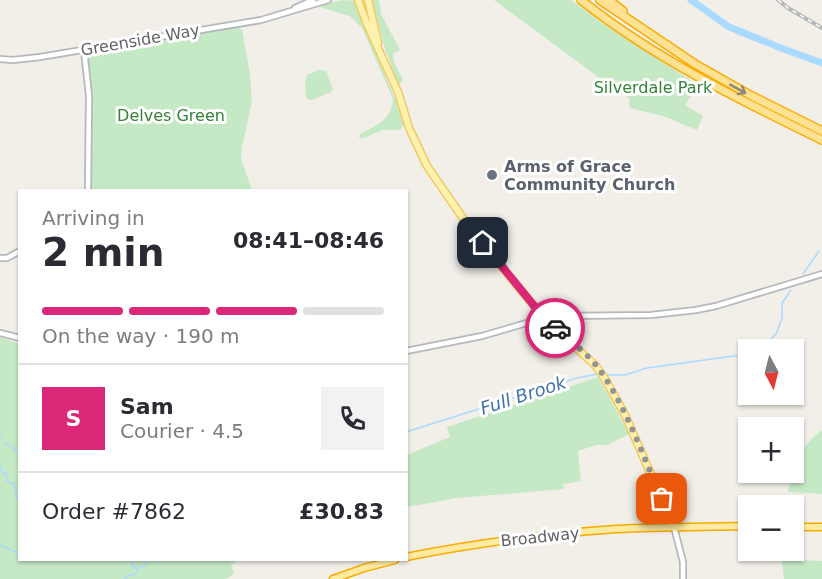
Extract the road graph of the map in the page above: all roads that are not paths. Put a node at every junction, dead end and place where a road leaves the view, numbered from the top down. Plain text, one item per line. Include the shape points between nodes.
1 (313, 0) edge
2 (328, 0) edge
3 (358, 0) edge
4 (368, 0) edge
5 (581, 0) edge
6 (587, 0) edge
7 (600, 0) edge
8 (609, 0) edge
9 (304, 3) edge
10 (652, 36) junction
11 (84, 50) junction
12 (381, 54) junction
13 (0, 59) edge
14 (730, 95) junction
15 (822, 131) edge
16 (822, 140) edge
17 (88, 189) edge
18 (18, 252) edge
19 (0, 258) edge
20 (822, 274) edge
21 (544, 318) junction
22 (0, 333) edge
23 (18, 338) edge
24 (408, 351) edge
25 (738, 526) edge
26 (674, 527) junction
27 (804, 527) edge
28 (822, 527) edge
29 (408, 557) edge
30 (391, 561) edge
31 (333, 579) edge
32 (683, 579) edge

1 - 9 street, Greenside Way
2 - 9 street, Greenside Way
3 - 12 main road
4 - 12 main road
5 - 14 highway via 646,47
6 - 14 highway
7 - 10 highway
8 - 10 highway
9 - 11 street, Greenside Way via 279,15 243,23
10 -> 15 highway via 736,88
11 - 13 street, Greenside Way
11 - 17 street via 89,96
12 - 21 main road via 427,166 470,227
14 - 16 highway
18 - 19 street
20 - 21 street via 696,310
21 - 24 street via 482,336
21 - 26 main road via 600,370 625,415
22 - 23 street
25 - 26 highway, Broadway
26 - 29 highway, Broadway via 556,534
26 - 32 street
27 - 28 highway
30 - 31 highway

